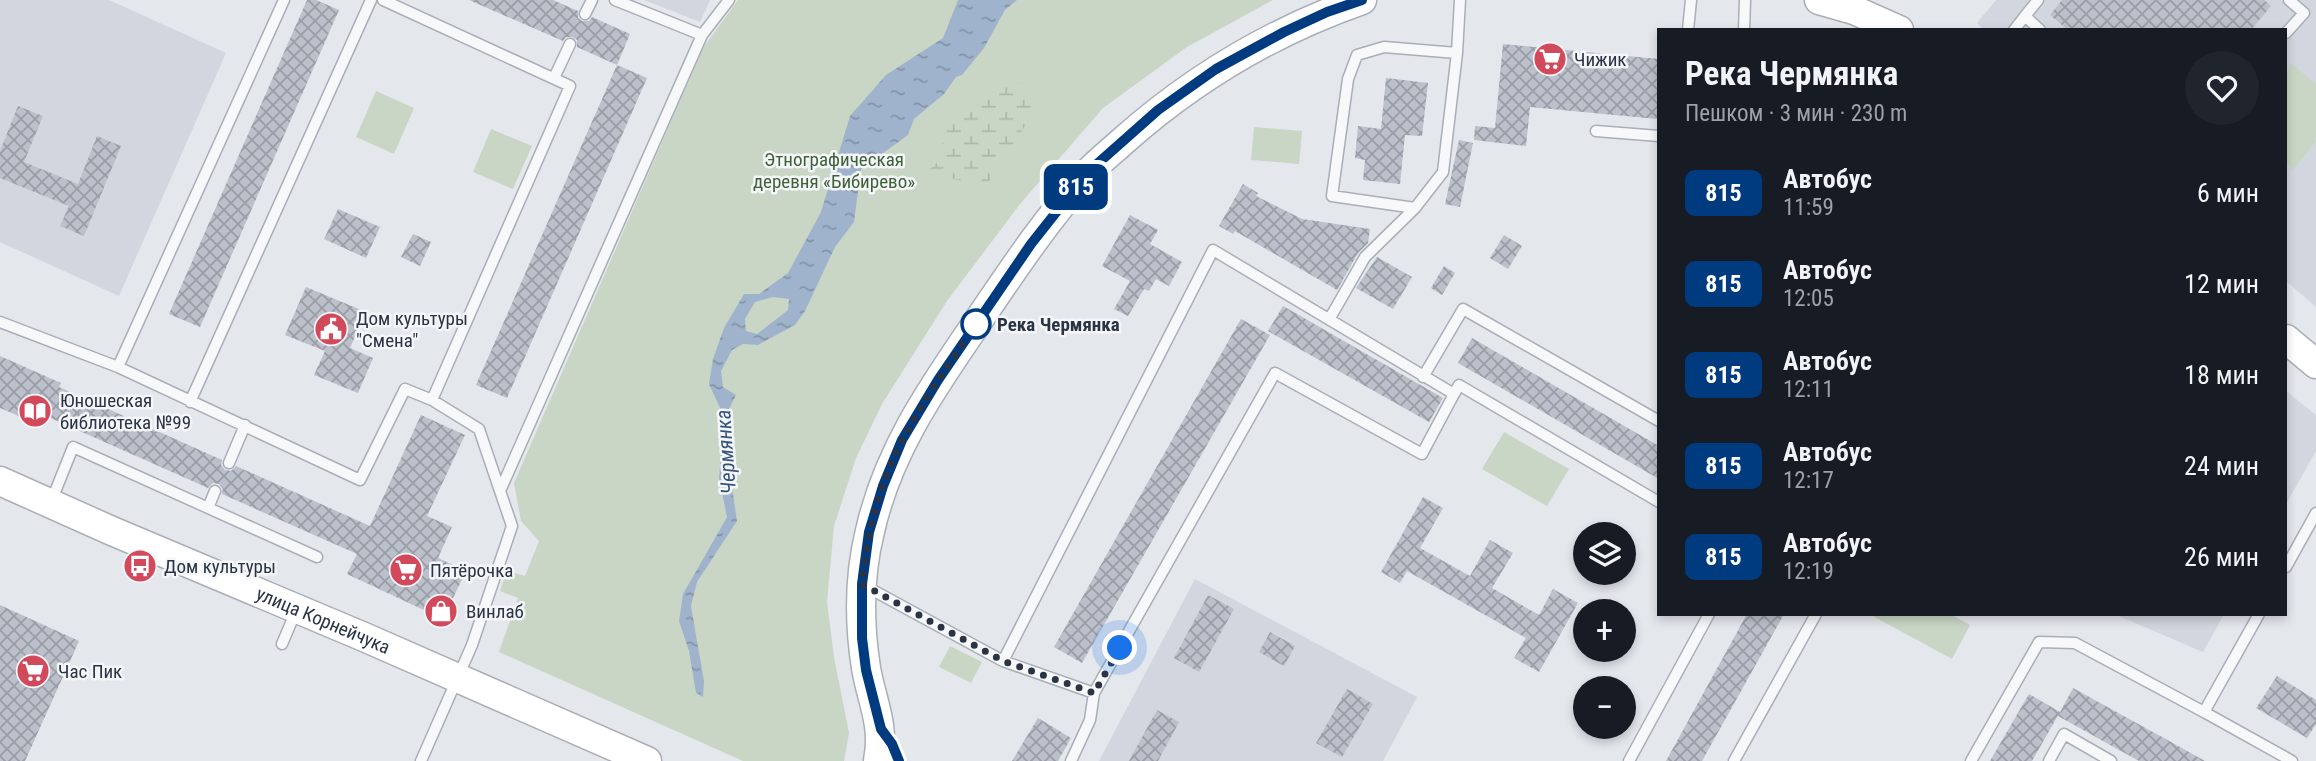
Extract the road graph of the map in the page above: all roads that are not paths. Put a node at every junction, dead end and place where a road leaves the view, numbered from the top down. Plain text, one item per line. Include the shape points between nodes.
1 (284, 0) edge
2 (371, 0) edge
3 (383, 0) edge
4 (592, 0) edge
5 (615, 0) edge
6 (729, 0) edge
7 (1362, 0) edge
8 (1460, 0) edge
9 (1691, 0) edge
10 (1745, 0) edge
11 (1819, 0) edge
12 (2038, 0) edge
13 (2289, 0) edge
14 (585, 14) dead end
15 (2025, 16) junction
16 (1688, 28) edge
17 (1744, 28) edge
18 (1893, 28) edge
19 (2016, 28) edge
20 (2038, 28) edge
21 (2287, 32) edge
22 (702, 35) junction
23 (570, 44) dead end
24 (1457, 53) junction
25 (554, 78) junction
26 (1596, 131) dead end
27 (1657, 136) edge
28 (1415, 208) junction
29 (1330, 318) junction
30 (0, 322) edge
31 (2287, 340) edge
32 (2316, 364) edge
33 (118, 367) junction
34 (1423, 377) junction
35 (1454, 394) junction
36 (432, 400) junction
37 (190, 402) junction
38 (1657, 420) edge
39 (245, 425) junction
40 (229, 463) dead end
41 (0, 481) edge
42 (215, 491) dead end
43 (500, 491) junction
44 (1657, 501) edge
45 (50, 505) junction
46 (208, 508) junction
47 (2316, 513) edge
48 (317, 557) dead end
49 (2287, 566) edge
50 (862, 584) junction
51 (297, 610) junction
52 (1708, 616) edge
53 (1815, 616) edge
54 (2258, 616) edge
55 (282, 644) dead end
56 (1003, 661) junction
57 (458, 678) junction
58 (1094, 693) junction
59 (2204, 712) junction
60 (881, 729) junction
61 (421, 761) edge
62 (647, 761) edge
63 (878, 761) edge
64 (899, 761) edge
65 (1071, 761) edge
66 (1629, 761) edge
67 (1734, 761) edge
68 (1971, 761) edge
69 (2049, 761) edge
70 (2111, 761) edge
71 (2292, 761) edge

1 - 33 lane
2 - 37 lane
3 - 25 lane
4 - 14 lane
5 - 22 lane
6 - 22 lane
7 - 50 street via 1284,32 1216,69 1158,110 1088,172 1031,244 902,440 869,532
8 - 24 lane
9 - 16 lane
10 - 17 lane
11 - 18 street
12 - 15 lane
13 - 21 lane via 2304,13
15 - 19 lane
15 - 20 lane
22 - 43 lane
23 - 25 lane
24 - 28 lane via 1443,172
24 - 28 lane via 1384,47 1357,55 1348,79 1332,196
25 - 36 lane via 570,86
26 - 27 lane
28 - 29 lane via 1365,257
29 - 34 lane
29 - 56 lane via 1213,250
30 - 33 lane
31 - 32 street
33 - 37 lane
34 - 35 lane
34 - 38 lane via 1463,309
35 - 44 lane via 1459,385
35 - 58 lane via 1422,454 1275,373
36 - 39 lane via 405,389 360,480
36 - 43 lane via 479,429
37 - 39 lane
39 - 40 lane
41 - 45 street, улица Корнейчука
42 - 46 lane
43 - 57 lane via 512,526
45 - 46 lane via 73,447
45 - 51 street, улица Корнейчука
46 - 48 lane
47 - 49 lane
50 - 56 lane
50 - 60 street via 866,670
51 - 55 lane
51 - 57 street, улица Корнейчука
52 - 66 lane
53 - 67 lane
54 - 59 lane
56 - 58 lane
57 - 61 lane
57 - 62 street, улица Корнейчука
58 - 65 lane via 1090,720
59 - 68 lane via 2075,643 2039,642
59 - 71 lane
60 - 63 street
60 - 64 street
69 - 70 lane via 2064,734

